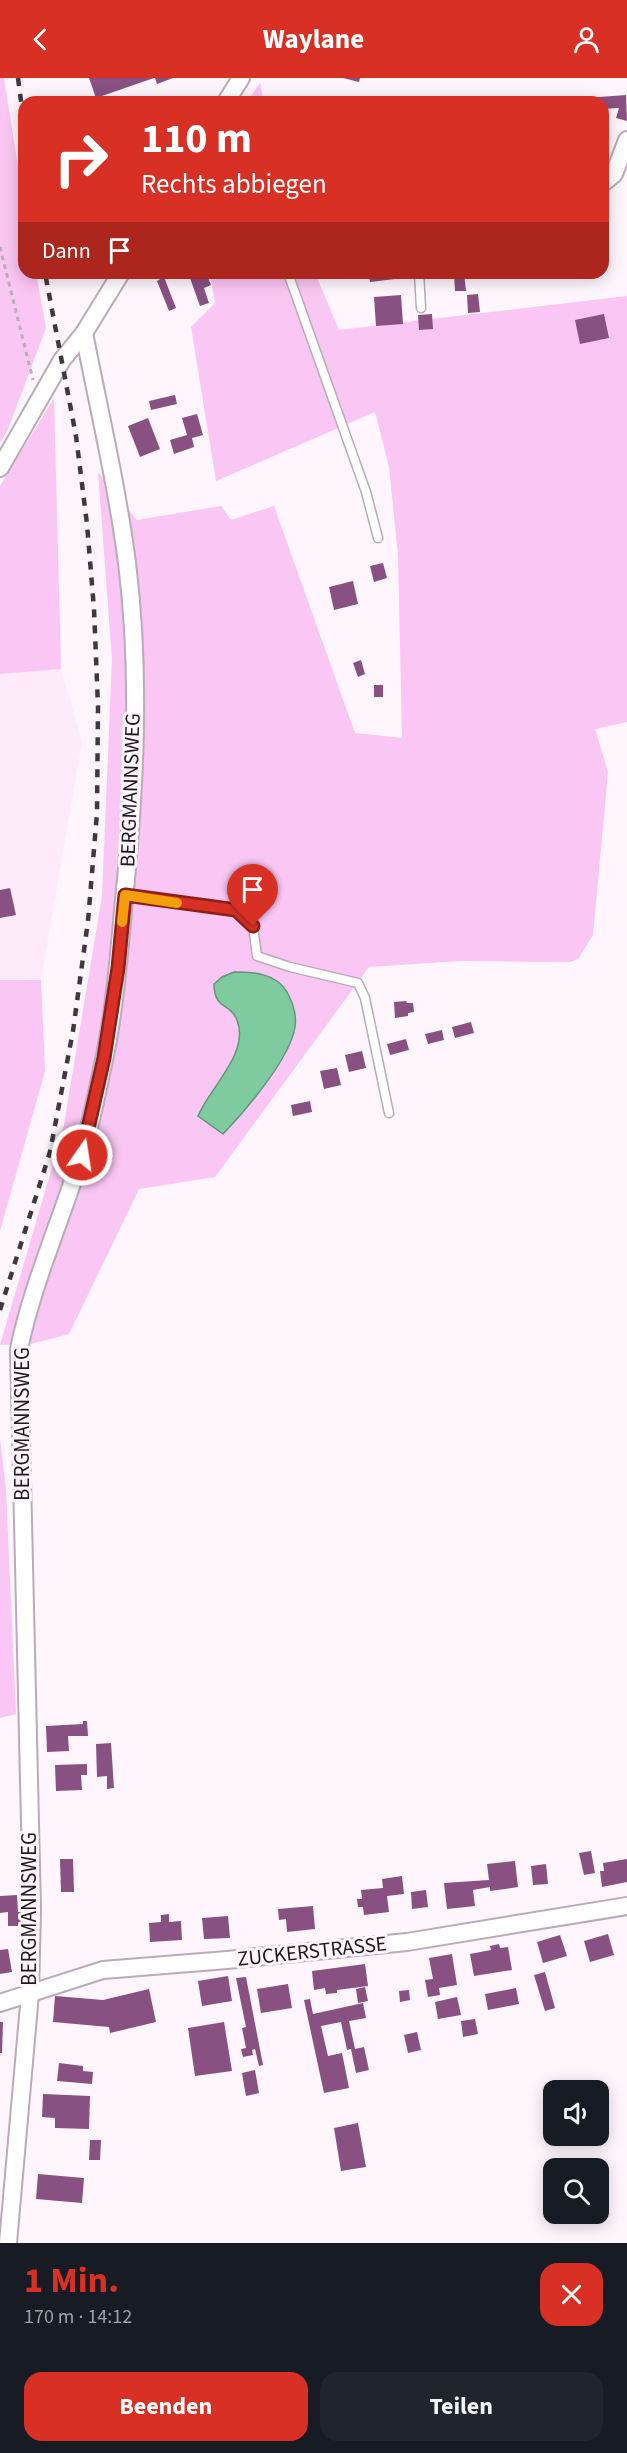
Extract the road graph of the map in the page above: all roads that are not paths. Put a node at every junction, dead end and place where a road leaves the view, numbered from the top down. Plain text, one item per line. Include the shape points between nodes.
1 (241, 78) edge
2 (230, 96) edge
3 (627, 141) edge
4 (609, 178) edge
5 (117, 279) edge
6 (290, 279) edge
7 (420, 279) edge
8 (422, 308) dead end
9 (84, 333) junction
10 (0, 468) edge
11 (378, 538) dead end
12 (125, 895) junction
13 (389, 1113) dead end
14 (627, 1906) edge
15 (30, 1994) junction
16 (0, 2002) edge
17 (8, 2243) edge

1 - 2 street
3 - 4 street
5 - 9 street
6 - 11 lane via 366,492
7 - 8 lane
9 - 10 street via 62,360
9 - 12 street, BERGMANNSWEG via 120,512 130,602 134,729
12 - 13 lane via 236,910 253,926 257,956 358,983 365,998
12 - 15 street, BERGMANNSWEG via 118,968 94,1104 82,1155 28,1309 19,1349 32,1909
14 - 15 street, ZUCKERSTRASSE via 407,1942 103,1970
15 - 16 street, ZUCKERSTRASSE
15 - 17 street, BERGMANNSWEG

